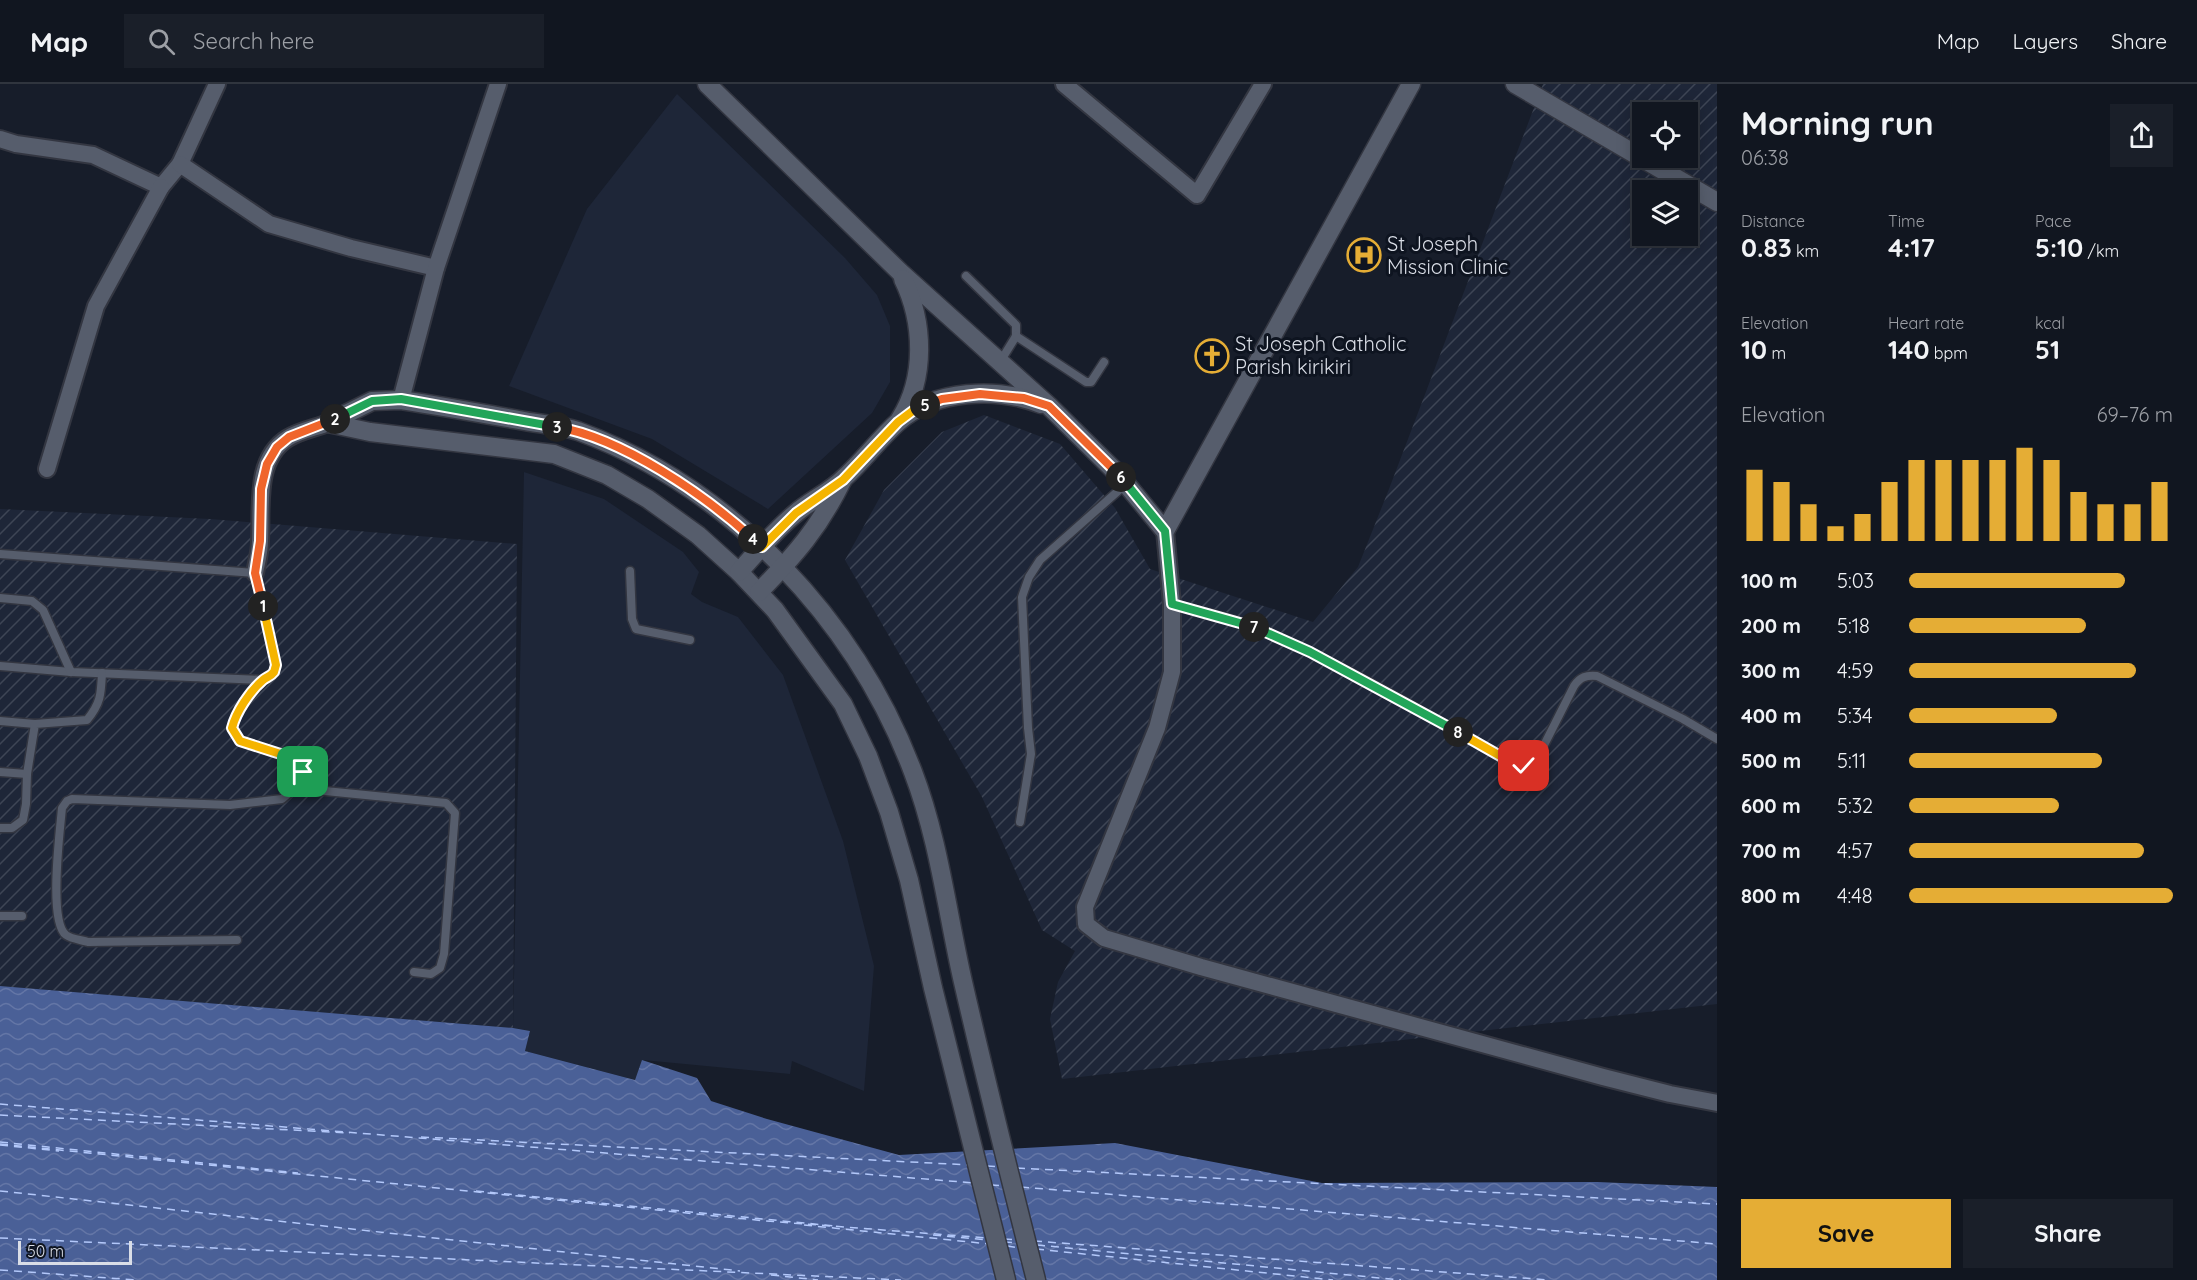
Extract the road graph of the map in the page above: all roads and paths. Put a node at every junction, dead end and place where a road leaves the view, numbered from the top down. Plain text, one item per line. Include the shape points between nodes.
1 (217, 84) edge
2 (498, 84) edge
3 (707, 84) edge
4 (1064, 84) edge
5 (1263, 84) edge
6 (1411, 84) edge
7 (1515, 84) edge
8 (0, 139) edge
9 (180, 164) junction
10 (160, 187) junction
11 (1717, 202) edge
12 (436, 268) junction
13 (900, 272) junction
14 (966, 276) dead end
15 (1016, 336) junction
16 (999, 362) junction
17 (1104, 362) dead end
18 (401, 399) junction
19 (1049, 406) junction
20 (898, 422) junction
21 (328, 423) junction
22 (47, 469) dead end
23 (843, 480) junction
24 (1126, 484) junction
25 (1165, 531) junction
26 (762, 547) junction
27 (0, 554) edge
28 (782, 568) junction
29 (630, 571) dead end
30 (739, 572) junction
31 (255, 573) junction
32 (759, 592) junction
33 (0, 598) edge
34 (1172, 604) junction
35 (690, 639) dead end
36 (0, 666) edge
37 (71, 672) junction
38 (102, 673) junction
39 (263, 680) junction
40 (0, 721) edge
41 (35, 724) junction
42 (1717, 738) edge
43 (0, 772) edge
44 (27, 774) junction
45 (295, 788) junction
46 (1020, 822) dead end
47 (0, 828) edge
48 (0, 916) edge
49 (22, 916) dead end
50 (237, 940) dead end
51 (414, 972) dead end
52 (1717, 1103) edge
53 (1005, 1280) edge
54 (1035, 1280) edge

1 - 9 street
2 - 12 street
3 - 13 main road
4 - 5 street via 1197,195
6 - 25 main road
7 - 11 main road
8 - 10 street via 93,155
9 - 10 street
9 - 12 street via 269,224 351,249
10 - 22 street via 96,306
12 - 18 street
13 - 16 main road
13 - 20 main road via 913,303 919,337 914,385 909,405
14 - 15 lane via 1016,324
15 - 16 lane
15 - 17 lane via 1086,382 1091,382
16 - 19 main road
18 - 21 main road via 372,401
18 - 26 main road via 575,430 672,477
19 - 20 main road via 1024,398 980,394 942,399 914,410
19 - 24 main road
20 - 23 main road
21 - 30 main road via 369,432 554,453 607,475 648,499 698,535
21 - 31 street via 289,437 267,464 261,489
23 - 26 main road via 796,513
23 - 28 main road via 827,512
24 - 25 main road
24 - 46 lane via 1040,560 1022,597 1031,754
25 - 34 street
26 - 28 main road
26 - 30 main road
27 - 31 lane
28 - 32 main road
28 - 54 main road via 849,647 891,721 914,774 938,859
29 - 35 lane via 636,629
30 - 32 main road
31 - 39 lane via 276,665 274,672
32 - 53 main road via 813,659 843,705 889,812 909,880
33 - 37 lane via 32,601 43,610
34 - 42 lane via 1249,625 1310,652 1516,765 1524,766 1538,757 1574,686 1579,678 1588,675 1597,676
34 - 52 street via 1172,672 1156,729 1085,907 1086,924 1104,938 1201,967 1603,1077
36 - 37 lane
37 - 38 lane
38 - 39 lane
38 - 41 lane via 100,699 87,720
39 - 45 lane via 241,707 232,728 240,741 296,759 303,772
40 - 41 lane
41 - 44 lane
43 - 44 lane
44 - 47 lane via 23,820 12,828
45 - 50 lane via 282,799 230,805 72,799 62,808 56,903 59,924 66,935 88,942
45 - 51 lane via 446,803 455,813 444,954 440,968 431,974
48 - 49 lane

